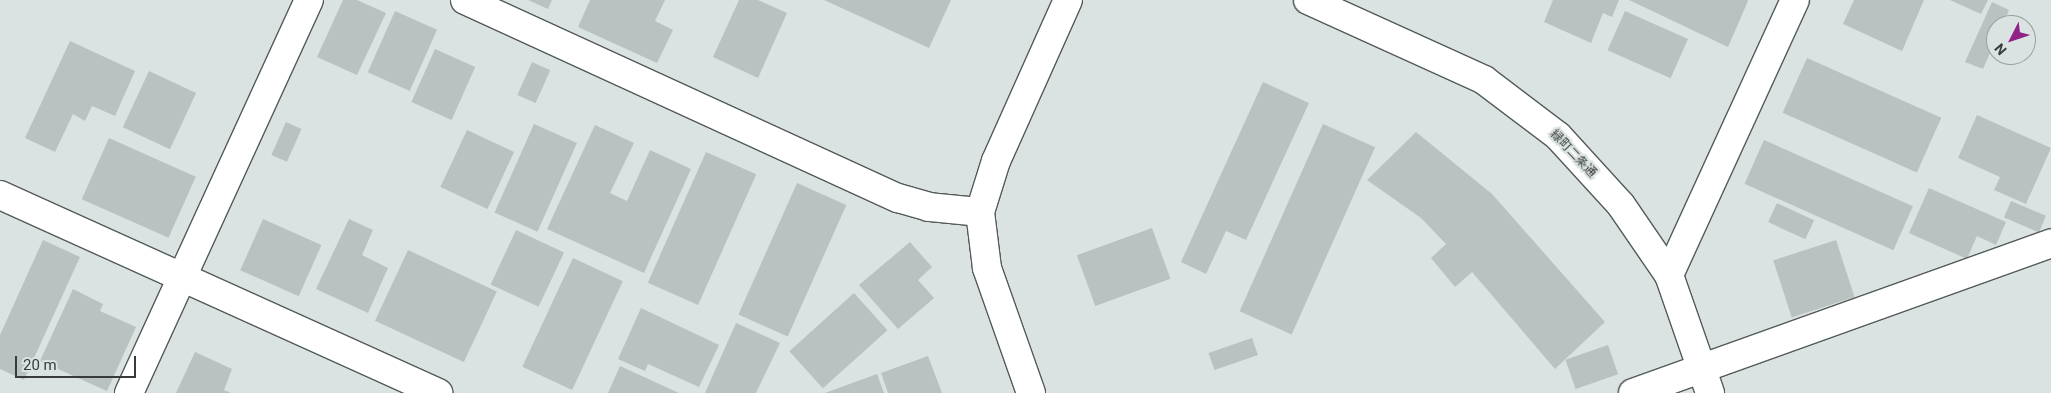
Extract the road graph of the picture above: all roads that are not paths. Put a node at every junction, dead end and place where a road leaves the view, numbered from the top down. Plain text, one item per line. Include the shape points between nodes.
1 (308, 0) edge
2 (465, 0) edge
3 (1068, 0) edge
4 (1308, 0) edge
5 (1795, 0) edge
6 (0, 195) edge
7 (980, 212) junction
8 (2051, 243) edge
9 (1669, 275) junction
10 (182, 277) junction
11 (1705, 381) edge
12 (129, 393) edge
13 (438, 393) edge
14 (1031, 393) edge
15 (1633, 393) edge

1 - 10 street
2 - 7 street via 898,198 929,208
3 - 7 street via 996,161
4 - 9 street, 緑町二条通 via 1484,80 1558,136 1621,205
5 - 9 street
6 - 10 street
7 - 14 street via 987,268
8 - 11 street
9 - 11 street, 緑町二条通
10 - 12 street
10 - 13 street
11 - 15 street

